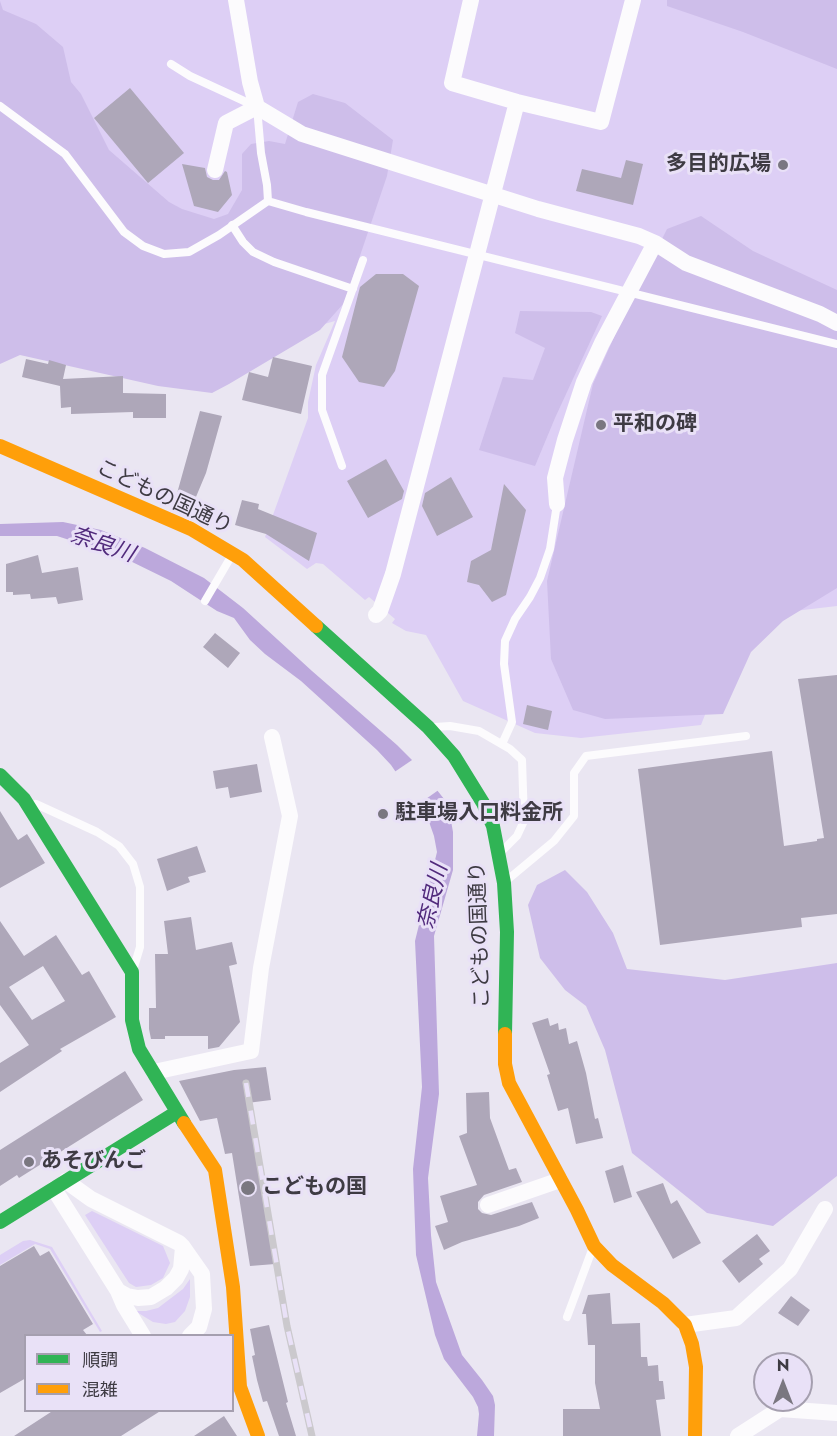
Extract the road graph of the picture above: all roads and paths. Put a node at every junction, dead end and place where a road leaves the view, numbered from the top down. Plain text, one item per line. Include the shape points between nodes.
1 (236, 0) edge
2 (471, 0) edge
3 (633, 0) edge
4 (171, 64) dead end
5 (517, 102) junction
6 (0, 106) edge
7 (257, 107) junction
8 (215, 170) dead end
9 (493, 196) junction
10 (268, 201) junction
11 (232, 225) junction
12 (655, 243) junction
13 (363, 260) dead end
14 (353, 289) junction
15 (837, 323) edge
16 (837, 344) edge
17 (0, 446) edge
18 (342, 466) dead end
19 (556, 504) joint
20 (233, 554) junction
21 (205, 601) dead end
22 (376, 615) dead end
23 (428, 727) junction
24 (746, 736) dead end
25 (272, 737) dead end
26 (502, 744) junction
27 (0, 775) edge
28 (24, 799) junction
29 (500, 853) junction
30 (504, 883) junction
31 (132, 972) junction
32 (154, 1072) junction
33 (177, 1112) junction
34 (560, 1180) junction
35 (60, 1185) junction
36 (488, 1205) dead end
37 (825, 1209) dead end
38 (0, 1222) edge
39 (594, 1246) junction
40 (183, 1247) junction
41 (118, 1291) junction
42 (567, 1317) dead end
43 (685, 1325) junction
44 (142, 1334) edge
45 (191, 1334) edge
46 (837, 1413) edge
47 (258, 1436) edge
48 (695, 1436) edge
49 (738, 1436) edge

1 - 7 street
2 - 5 street via 452,83
3 - 5 street via 602,122
4 - 7 lane
5 - 9 street
6 - 11 lane via 65,154 124,232 143,246 164,254 189,252
7 - 8 street via 226,123
7 - 9 street via 302,134
7 - 10 lane
9 - 12 street
9 - 22 street via 393,574
10 - 11 lane
10 - 16 lane
11 - 14 lane via 253,252
12 - 15 street via 686,263
12 - 19 street via 584,382 555,478
13 - 14 lane
14 - 18 lane via 322,375 322,410
17 - 20 main road, こどもの国通り via 191,529
19 - 26 lane via 550,549 540,579 505,641 512,722
20 - 21 lane
20 - 23 main road, こどもの国通り
23 - 26 lane via 479,731
23 - 29 main road, こどもの国通り via 454,756 479,796
24 - 30 lane via 586,756 574,773 574,816 554,841
25 - 32 street via 290,816 261,968 251,1052
26 - 29 lane via 522,760 524,821 517,836
27 - 28 main road
28 - 31 main road
28 - 31 lane via 97,832 119,846 133,864 140,887 140,947
29 - 30 main road, こどもの国通り
30 - 34 main road, こどもの国通り via 505,1064 509,1083
31 - 32 main road via 132,1020 139,1049
32 - 33 main road
33 - 35 main road
33 - 47 main road via 215,1170 233,1287 240,1387
34 - 36 street
34 - 39 main road, こどもの国通り
35 - 38 main road
35 - 40 street
35 - 41 street
37 - 43 street via 790,1269 736,1318
39 - 42 lane
39 - 43 main road, こどもの国通り
40 - 41 street via 181,1269 166,1288 151,1297 138,1298
40 - 45 street via 202,1274 204,1309 199,1327
41 - 44 street
43 - 48 main road, こどもの国通り via 696,1367
46 - 49 street via 780,1409

